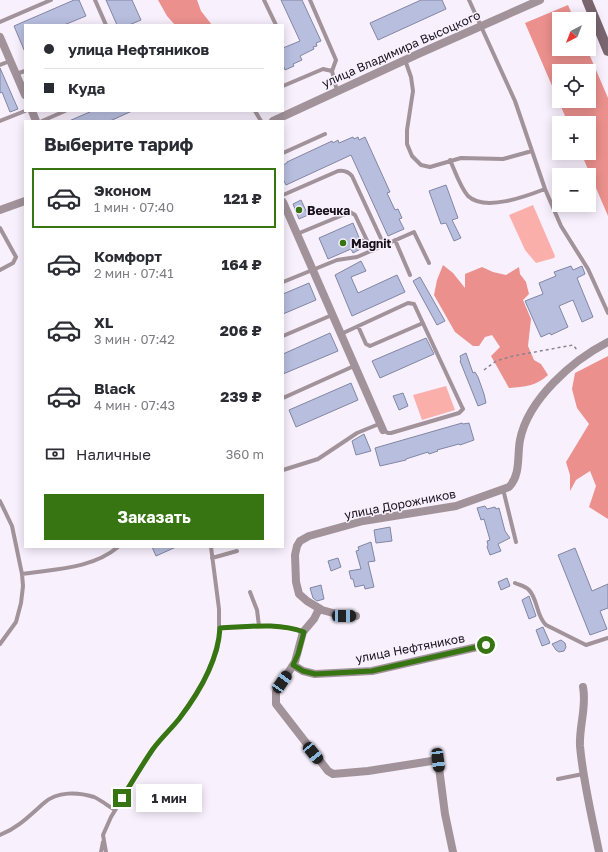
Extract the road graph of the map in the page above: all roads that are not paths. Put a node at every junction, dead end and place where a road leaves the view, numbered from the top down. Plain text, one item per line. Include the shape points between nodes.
1 (51, 0) edge
2 (95, 0) edge
3 (264, 0) edge
4 (310, 0) edge
5 (469, 0) edge
6 (540, 0) edge
7 (587, 0) edge
8 (0, 22) edge
9 (106, 24) edge
10 (276, 24) edge
11 (481, 26) junction
12 (0, 37) edge
13 (608, 51) edge
14 (405, 60) junction
15 (10, 61) junction
16 (0, 65) edge
17 (24, 71) edge
18 (332, 71) junction
19 (16, 74) junction
20 (284, 86) edge
21 (337, 92) junction
22 (24, 93) edge
23 (24, 111) edge
24 (63, 112) edge
25 (44, 120) edge
26 (275, 120) edge
27 (0, 121) edge
28 (325, 134) dead end
29 (532, 151) junction
30 (284, 153) edge
31 (450, 160) junction
32 (545, 189) junction
33 (284, 195) edge
34 (24, 201) edge
35 (284, 204) edge
36 (0, 210) edge
37 (0, 228) edge
38 (297, 234) junction
39 (395, 240) junction
40 (384, 245) junction
41 (372, 251) junction
42 (429, 263) dead end
43 (0, 270) edge
44 (313, 270) junction
45 (410, 275) dead end
46 (284, 282) edge
47 (608, 313) edge
48 (332, 315) junction
49 (423, 323) junction
50 (358, 326) junction
51 (341, 334) junction
52 (284, 336) edge
53 (608, 342) edge
54 (354, 366) junction
55 (284, 398) edge
56 (381, 427) junction
57 (284, 470) edge
58 (503, 489) junction
59 (0, 501) edge
60 (516, 542) dead end
61 (117, 548) edge
62 (211, 548) edge
63 (237, 551) dead end
64 (212, 558) junction
65 (22, 574) junction
66 (515, 583) dead end
67 (250, 592) dead end
68 (319, 609) junction
69 (356, 616) dead end
70 (259, 626) junction
71 (220, 628) junction
72 (304, 632) junction
73 (608, 638) edge
74 (0, 644) edge
75 (486, 645) dead end
76 (293, 665) junction
77 (583, 687) dead end
78 (584, 774) junction
79 (558, 779) dead end
80 (114, 810) junction
81 (0, 835) edge
82 (103, 840) junction
83 (101, 852) edge
84 (106, 852) edge
85 (453, 852) edge
86 (599, 852) edge

1 - 8 lane
2 - 9 lane
3 - 10 lane
4 - 18 lane via 336,60
5 - 11 lane
6 - 11 street, улица Владимира Высоцкого
7 - 13 main road
11 - 14 street, улица Владимира Высоцкого
11 - 29 lane via 515,101
12 - 15 street
14 - 21 street, улица Владимира Высоцкого
14 - 31 lane via 413,91 407,130 409,151 416,162 425,166 434,166
15 - 16 lane
15 - 19 street
17 - 19 lane
18 - 20 lane via 323,69
18 - 21 lane
19 - 22 street
21 - 26 street, улица Владимира Высоцкого
23 - 27 lane
24 - 25 lane
28 - 30 lane
29 - 31 lane via 503,159
29 - 32 lane
31 - 32 lane via 467,194 478,202 515,200
32 - 47 lane via 561,226 588,269
33 - 40 lane via 338,171 348,172
34 - 36 street
35 - 38 street
37 - 43 lane via 16,257 13,263
38 - 41 lane via 350,212 355,215
38 - 44 street
39 - 40 lane
39 - 42 lane via 414,232
39 - 45 lane
40 - 41 lane
41 - 44 lane via 354,258 337,260
44 - 46 lane
44 - 48 street
48 - 51 street
48 - 52 lane
49 - 50 lane via 370,346 366,344
49 - 50 lane via 415,305 411,303
49 - 56 lane via 463,409 391,433
50 - 51 lane
51 - 54 street
53 - 58 street, улица Дорожников via 568,369 535,406 522,433 515,479 510,486
54 - 55 lane
54 - 56 street
56 - 57 lane via 357,433 318,459
58 - 60 lane
58 - 68 street, улица Дорожников via 456,506 363,521 304,538 297,546 295,555 297,589 303,598
59 - 65 lane via 12,526
61 - 65 lane via 110,554 85,564
62 - 64 lane
63 - 64 lane
64 - 71 lane
65 - 74 lane via 22,595 16,622
66 - 73 lane via 528,589 532,594 546,624 586,645
67 - 70 lane via 257,610
68 - 69 street, улица Дорожников via 332,614
68 - 72 street
70 - 71 lane
70 - 72 lane via 288,627
71 - 80 lane via 217,650 205,678 179,718 152,750
72 - 76 street
75 - 76 street, улица Нефтяников via 372,671 315,674
76 - 85 street via 276,692 276,704 328,772 338,775 438,760
77 - 78 street via 580,736
78 - 79 lane
78 - 86 street
80 - 81 lane via 94,798 79,794 62,794 49,799 22,823
80 - 82 lane via 104,830
82 - 83 lane
82 - 84 lane

